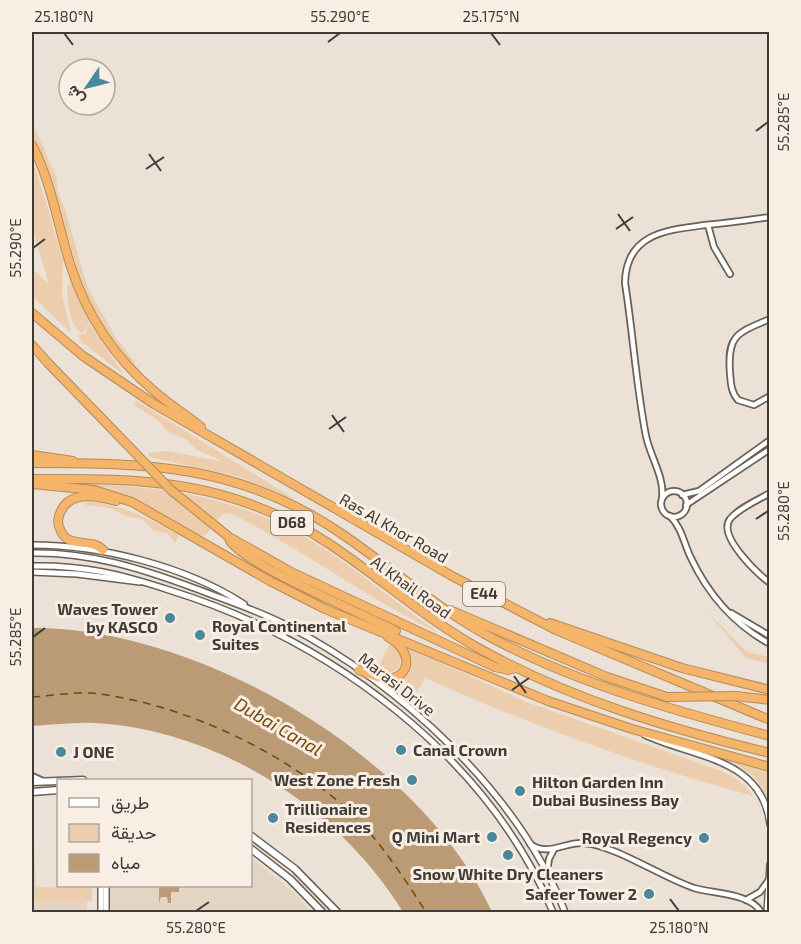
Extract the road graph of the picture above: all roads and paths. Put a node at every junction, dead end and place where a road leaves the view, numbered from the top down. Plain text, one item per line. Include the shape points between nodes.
1 (32, 145) edge
2 (770, 217) edge
3 (708, 225) junction
4 (730, 274) dead end
5 (32, 313) edge
6 (770, 319) edge
7 (32, 347) edge
8 (770, 396) edge
9 (213, 438) junction
10 (770, 440) edge
11 (762, 445) junction
12 (768, 450) edge
13 (32, 455) edge
14 (32, 463) edge
15 (77, 463) junction
16 (32, 479) edge
17 (32, 484) edge
18 (663, 485) junction
19 (674, 491) junction
20 (770, 493) edge
21 (682, 495) junction
22 (662, 498) junction
23 (686, 506) junction
24 (681, 514) junction
25 (670, 516) junction
26 (183, 530) junction
27 (681, 532) junction
28 (352, 542) joint
29 (32, 545) edge
30 (103, 550) junction
31 (32, 553) edge
32 (32, 566) edge
33 (32, 572) edge
34 (148, 584) junction
35 (770, 584) edge
36 (146, 590) dead end
37 (328, 593) junction
38 (438, 605) junction
39 (253, 610) junction
40 (730, 613) junction
41 (349, 618) junction
42 (541, 623) junction
43 (751, 624) junction
44 (747, 630) junction
45 (770, 636) edge
46 (403, 639) junction
47 (770, 644) edge
48 (516, 668) junction
49 (359, 670) junction
50 (770, 690) edge
51 (770, 700) edge
52 (770, 720) edge
53 (632, 729) junction
54 (770, 736) edge
55 (770, 753) edge
56 (770, 767) edge
57 (32, 776) edge
58 (43, 781) junction
59 (57, 781) edge
60 (32, 782) edge
61 (57, 790) edge
62 (32, 792) edge
63 (770, 824) edge
64 (252, 836) edge
65 (527, 841) junction
66 (554, 849) junction
67 (252, 850) edge
68 (770, 865) edge
69 (549, 877) junction
70 (769, 879) edge
71 (100, 887) edge
72 (106, 887) edge
73 (324, 898) junction
74 (746, 900) junction
75 (101, 912) edge
76 (106, 912) edge
77 (322, 912) edge
78 (333, 912) edge
79 (338, 912) edge
80 (554, 912) edge
81 (565, 912) edge
82 (761, 912) edge
83 (767, 912) edge

1 - 9 highway via 78,285 101,332 138,377
2 - 3 street
3 - 4 street via 714,247
3 - 18 street via 664,231 650,237 634,252 626,271 645,433
5 - 9 highway, Ras Al Khor Road / E44 via 104,371
6 - 8 street via 738,333 729,357 732,391 738,400 754,405
7 - 37 highway, bridge via 172,491 229,537
9 - 42 highway, Ras Al Khor Road / E44 via 416,556
10 - 11 street
11 - 12 street
11 - 21 street via 697,492
12 - 23 street
13 - 15 highway
14 - 15 highway, Al Khail Road / D68
15 - 28 highway, Al Khail Road / D68 via 152,465 223,478 291,504
16 - 48 highway, Al Khail Road / D68 via 159,481 212,492 266,510 316,536 446,629
17 - 26 highway via 108,494 150,510
18 - 19 street
18 - 22 street
19 - 21 street
19 - 22 street
20 - 35 street via 732,518 727,527 743,556
21 - 23 street
22 - 25 street via 662,509
23 - 24 street
24 - 25 street
24 - 27 street
25 - 27 street
26 - 30 highway via 118,501 89,496 73,498 60,514 58,525 62,534 70,541
26 - 41 highway via 298,596
27 - 40 street via 700,576
28 - 38 highway, Al Khail Road / E44
29 - 30 street
30 - 39 street via 155,564 219,590
31 - 39 street, Marasi Drive via 82,555 120,563
32 - 34 street, Marasi Drive via 115,573
33 - 34 street
34 - 36 street
34 - 80 street, Marasi Drive via 227,610 309,651 363,686 484,797
37 - 46 highway
37 - 48 highway via 499,669
38 - 51 highway, bridge via 607,677 667,697 736,696
38 - 54 highway, Al Khail Road / E44 via 500,642 568,672 657,704
39 - 49 street, Marasi Drive via 293,629
40 - 43 street
40 - 44 street
41 - 46 highway
41 - 49 highway via 396,641 406,654 404,669 393,679 381,680
42 - 50 highway via 558,625 697,672
42 - 52 highway, Ras Al Khor Road / E44
43 - 44 street
43 - 45 street
44 - 47 street
46 - 53 highway via 530,694
48 - 55 highway, Al Khail Road via 612,707
49 - 65 street, Marasi Drive via 460,756
53 - 56 highway
53 - 63 street via 747,776 763,796
57 - 58 street
58 - 59 main road
58 - 60 main road
61 - 62 main road
64 - 73 main road via 290,865
65 - 66 street via 539,849
65 - 69 street, Marasi Drive
66 - 69 street via 548,862
66 - 74 street via 572,844 596,845 678,882
67 - 77 main road via 290,879
68 - 70 street
69 - 81 street, Marasi Drive
70 - 74 street via 760,892
70 - 83 street
71 - 75 street
72 - 76 street
73 - 78 main road
73 - 79 main road
74 - 82 street

